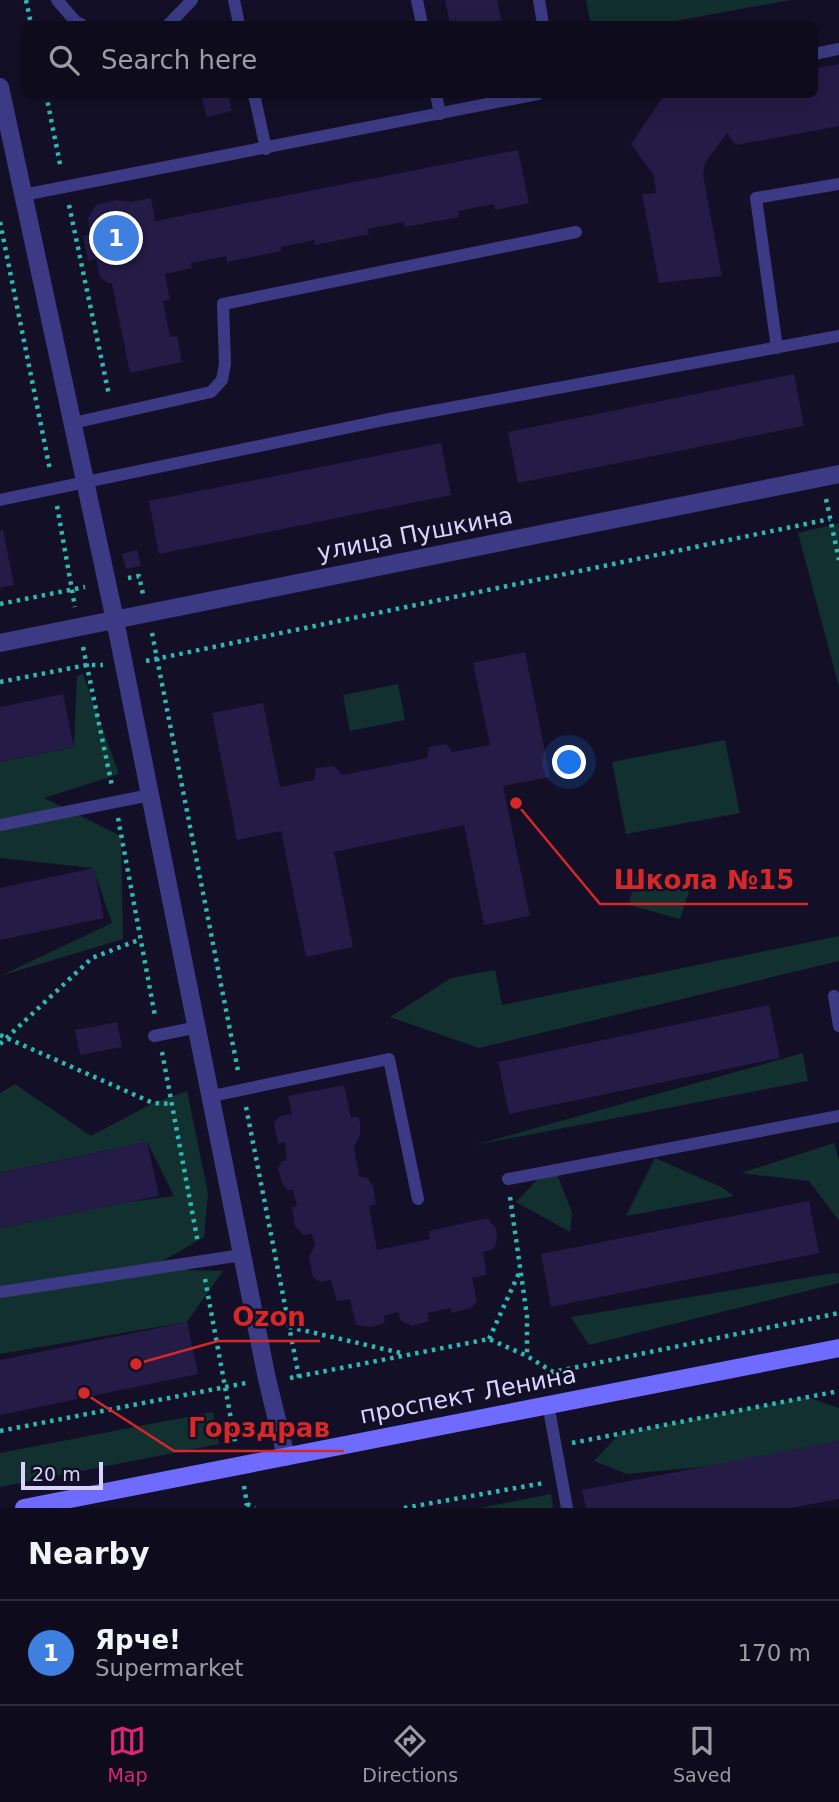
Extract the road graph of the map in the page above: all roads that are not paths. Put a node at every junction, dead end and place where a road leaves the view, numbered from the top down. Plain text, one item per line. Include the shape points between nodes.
1 (57, 0) edge
2 (192, 0) edge
3 (234, 0) edge
4 (417, 0) edge
5 (539, 0) edge
6 (74, 21) edge
7 (172, 21) edge
8 (238, 21) edge
9 (421, 21) edge
10 (542, 21) edge
11 (839, 49) edge
12 (818, 53) edge
13 (0, 87) edge
14 (255, 98) edge
15 (437, 98) edge
16 (518, 98) edge
17 (440, 114) junction
18 (266, 149) junction
19 (839, 184) edge
20 (23, 195) junction
21 (576, 232) dead end
22 (839, 336) edge
23 (777, 348) junction
24 (73, 423) junction
25 (830, 475) edge
26 (85, 482) junction
27 (0, 500) edge
28 (115, 620) junction
29 (0, 643) edge
30 (150, 795) junction
31 (0, 825) edge
32 (834, 996) dead end
33 (839, 1021) edge
34 (198, 1027) junction
35 (156, 1035) road end
36 (212, 1096) junction
37 (839, 1115) edge
38 (508, 1179) road end
39 (418, 1199) dead end
40 (242, 1255) junction
41 (0, 1292) edge
42 (839, 1348) edge
43 (548, 1404) junction
44 (286, 1457) junction
45 (83, 1502) edge
46 (24, 1508) edge
47 (567, 1508) edge

1 - 6 lane
2 - 7 lane
3 - 8 lane
4 - 9 lane
5 - 10 lane
11 - 12 lane
13 - 20 street
14 - 18 lane
15 - 17 lane
16 - 17 lane
17 - 18 lane
18 - 20 lane
19 - 23 lane via 756,198
20 - 24 street
21 - 24 lane via 223,304 225,364 222,380 211,392
22 - 23 lane
23 - 26 lane via 384,420
24 - 26 street
25 - 28 street, улица Пушкина
26 - 27 lane
26 - 28 street
28 - 29 street, улица Пушкина
28 - 30 street
30 - 31 lane
30 - 34 street
32 - 33 lane
34 - 35 lane
34 - 36 street
36 - 39 lane via 389,1059
36 - 40 street
37 - 38 lane
40 - 41 lane
40 - 44 street
42 - 43 main road, проспект Ленина
43 - 44 main road, проспект Ленина
43 - 47 lane
44 - 45 main road, проспект Ленина
45 - 46 main road, проспект Ленина

